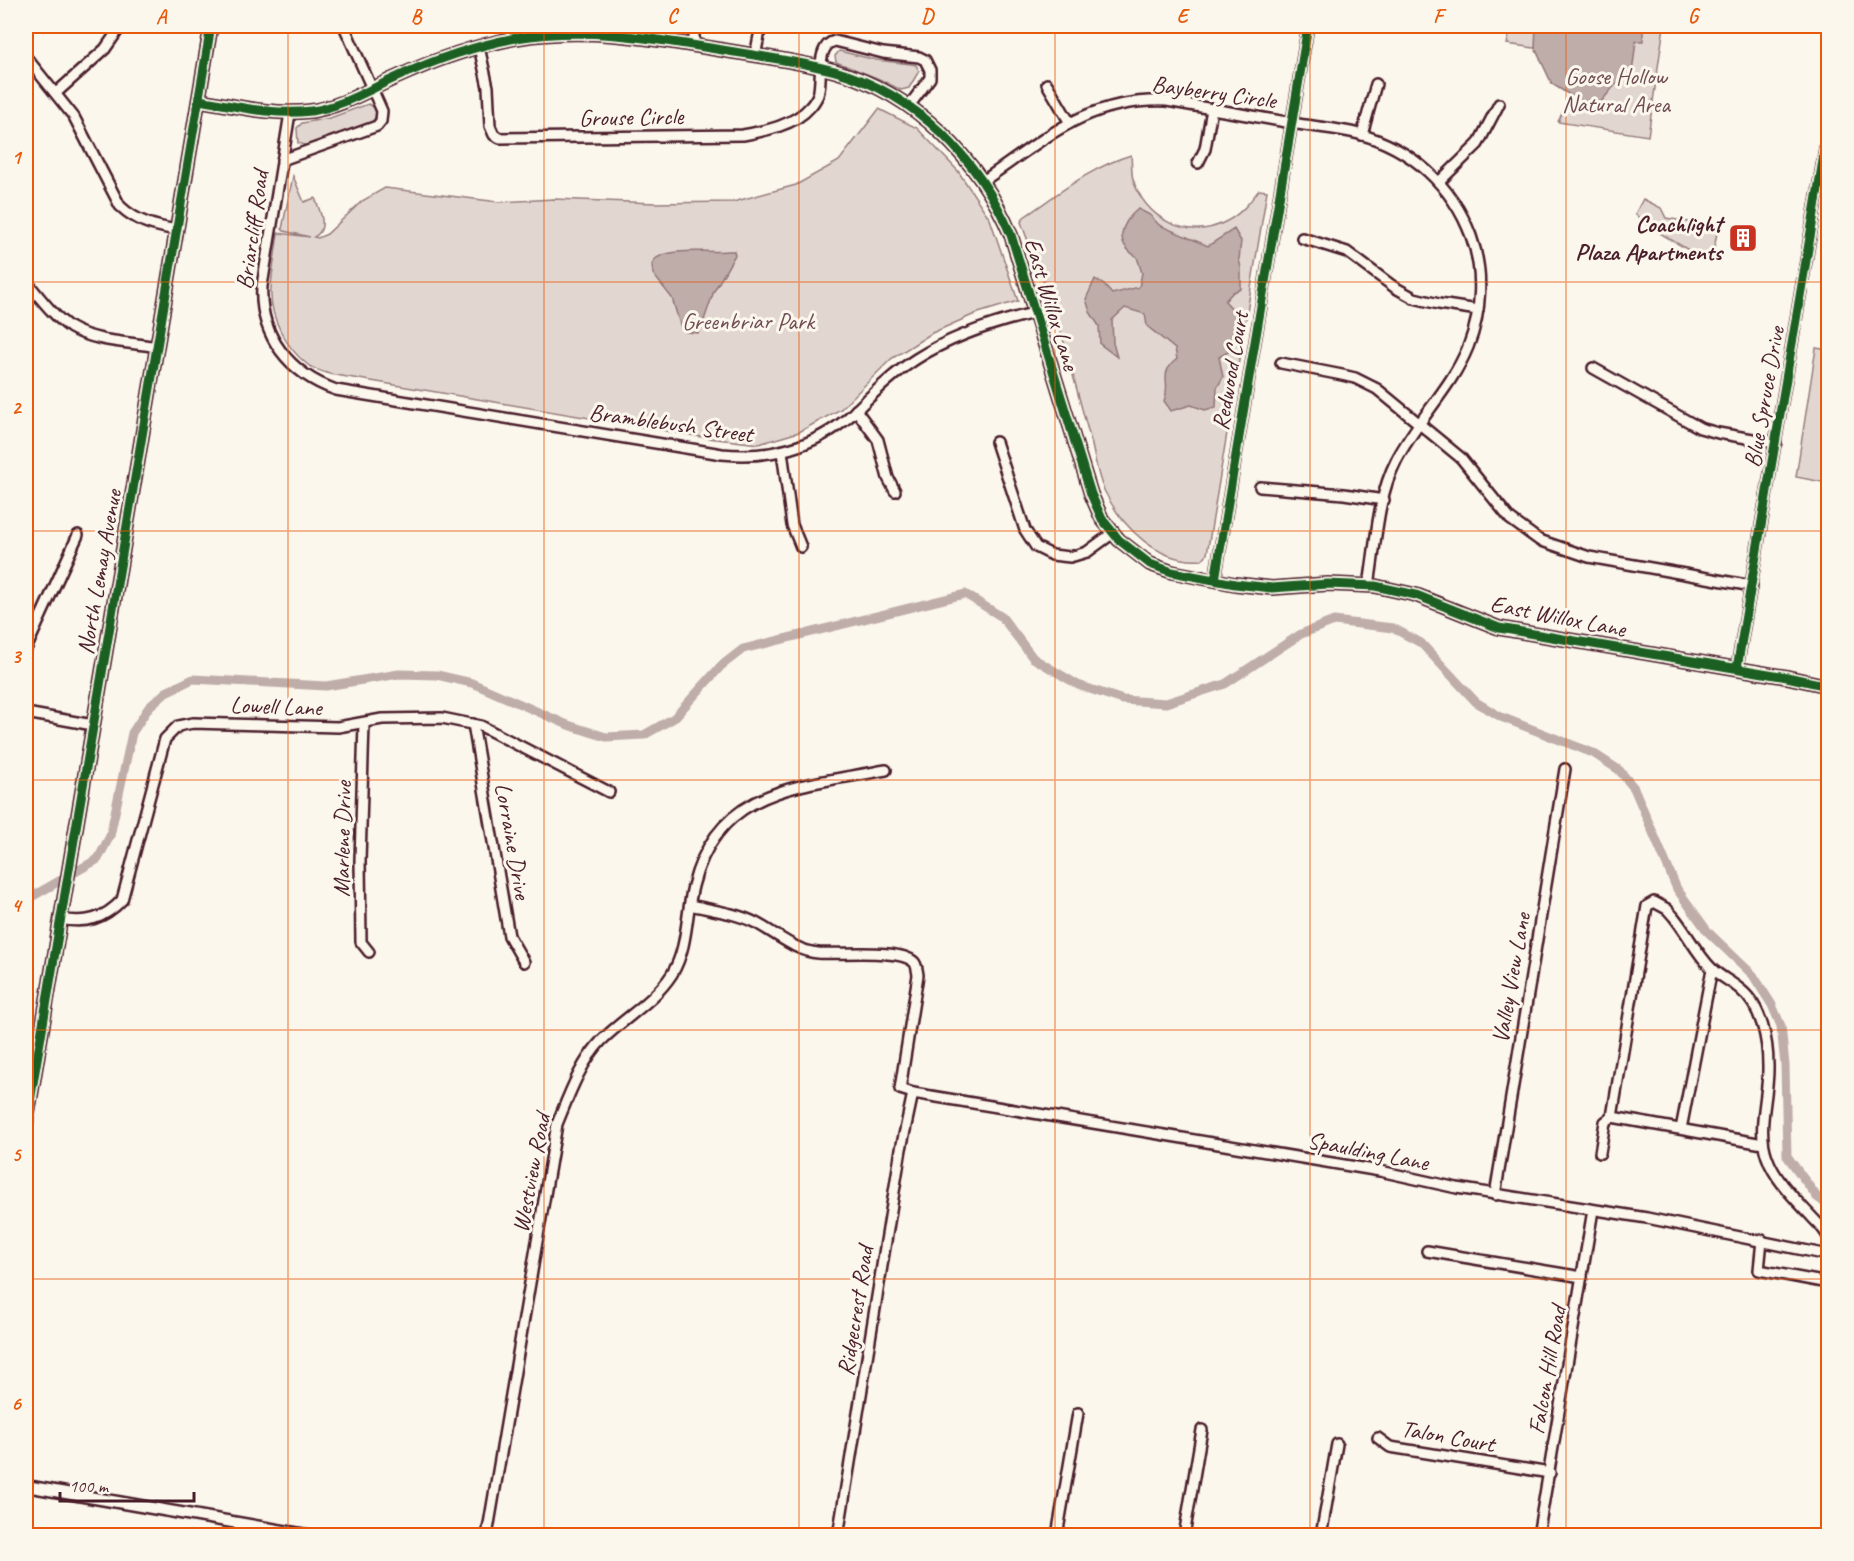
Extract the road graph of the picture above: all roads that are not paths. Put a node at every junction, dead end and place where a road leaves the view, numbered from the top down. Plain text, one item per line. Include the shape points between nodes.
1 (121, 26) edge
2 (211, 26) edge
3 (344, 26) edge
4 (694, 26) edge
5 (760, 26) edge
6 (1308, 26) edge
7 (535, 30) edge
8 (694, 45) junction
9 (479, 46) junction
10 (755, 56) junction
11 (26, 57) edge
12 (820, 67) junction
13 (1047, 84) dead end
14 (1376, 84) dead end
15 (372, 88) junction
16 (56, 93) junction
17 (198, 100) junction
18 (1499, 104) dead end
19 (909, 106) junction
20 (1212, 109) junction
21 (290, 113) junction
22 (1070, 123) junction
23 (1292, 123) junction
24 (1828, 131) edge
25 (1362, 135) junction
26 (1827, 155) edge
27 (282, 160) junction
28 (1198, 163) dead end
29 (983, 181) junction
30 (1439, 182) junction
31 (177, 230) junction
32 (1302, 238) dead end
33 (26, 281) edge
34 (1478, 310) junction
35 (1034, 313) junction
36 (157, 347) junction
37 (279, 350) joint
38 (1281, 363) dead end
39 (1593, 368) dead end
40 (856, 410) junction
41 (1419, 423) junction
42 (996, 442) dead end
43 (1776, 443) junction
44 (782, 451) junction
45 (1260, 487) dead end
46 (895, 491) dead end
47 (1384, 500) junction
48 (1113, 533) junction
49 (78, 535) dead end
50 (801, 547) dead end
51 (1215, 580) junction
52 (1369, 585) junction
53 (1752, 586) junction
54 (26, 649) edge
55 (1737, 669) junction
56 (1828, 686) edge
57 (26, 713) edge
58 (364, 723) junction
59 (473, 724) junction
60 (93, 725) junction
61 (1565, 769) dead end
62 (886, 770) dead end
63 (609, 792) dead end
64 (690, 905) junction
65 (60, 919) junction
66 (369, 952) dead end
67 (524, 962) dead end
68 (1712, 969) junction
69 (26, 1034) edge
70 (40, 1036) junction
71 (913, 1093) junction
72 (1612, 1117) junction
73 (26, 1125) edge
74 (1681, 1129) junction
75 (1763, 1144) junction
76 (1600, 1153) dead end
77 (1495, 1195) junction
78 (1593, 1210) junction
79 (1828, 1237) edge
80 (1762, 1240) junction
81 (1427, 1251) dead end
82 (1828, 1255) edge
83 (1582, 1277) junction
84 (1828, 1284) edge
85 (1078, 1413) dead end
86 (1202, 1430) dead end
87 (1377, 1438) dead end
88 (1337, 1444) dead end
89 (1550, 1473) junction
90 (26, 1486) edge
91 (307, 1535) edge
92 (487, 1536) edge
93 (838, 1536) edge
94 (1057, 1536) edge
95 (1184, 1536) edge
96 (1322, 1536) edge
97 (1538, 1536) edge

1 - 16 street via 105,50
2 - 17 main road, North Lemay Avenue
3 - 15 street
4 - 8 street
5 - 10 street
6 - 23 street, Redwood Court
7 - 8 main road, East Willox Lane via 608,33
7 - 9 main road, East Willox Lane
8 - 10 main road, East Willox Lane
9 - 12 street, Grouse Circle via 488,87 491,130 500,138 752,133 793,120 808,109 818,94
9 - 15 main road, East Willox Lane
10 - 12 main road, East Willox Lane
11 - 16 street
12 - 19 main road, East Willox Lane via 863,81
12 - 19 street, Grouse Circle via 825,47 835,41 922,58 928,63 930,78
13 - 22 street
14 - 25 street
15 - 21 main road, East Willox Lane via 333,106
15 - 27 street via 383,115 377,126
16 - 31 street via 74,117 120,206 142,223
17 - 21 main road, East Willox Lane
17 - 31 main road, North Lemay Avenue
18 - 30 street via 1478,144
19 - 29 main road, East Willox Lane via 951,141
20 - 22 street, Bayberry Circle via 1167,101 1128,102 1096,110
20 - 23 street, Bayberry Circle
20 - 28 street via 1205,149
21 - 27 street, Briarcliff Road
22 - 29 street, Bayberry Circle
23 - 25 street, Bayberry Circle
23 - 51 street, Redwood Court
24 - 26 street, Blue Spruce Drive
25 - 30 street, Bayberry Circle via 1398,149
26 - 43 street, Blue Spruce Drive
27 - 37 street, Briarcliff Road via 261,295 265,322
29 - 35 main road, East Willox Lane via 1011,236
30 - 34 street, Bayberry Circle via 1457,206 1473,242 1480,285
31 - 36 main road, North Lemay Avenue
32 - 34 street via 1347,252 1414,298
33 - 36 street via 71,328 92,336
34 - 41 street, Bayberry Circle via 1460,364
35 - 40 street, Bramblebush Street via 978,328 943,344 902,369
35 - 48 main road, East Willox Lane via 1091,494
36 - 60 main road, North Lemay Avenue
37 - 44 street, Bramblebush Street via 300,373 336,390 722,454 745,456
38 - 41 street via 1366,383
39 - 43 street via 1700,428
40 - 44 street, Bramblebush Street via 821,436
40 - 46 street via 879,440
41 - 47 street, Bayberry Circle via 1395,464
41 - 53 street via 1461,458 1510,519 1539,540 1589,557
42 - 48 street via 1024,530 1036,547 1052,555 1070,557 1087,552
43 - 53 street, Blue Spruce Drive
44 - 50 street via 792,525
45 - 47 street
47 - 52 street, Bayberry Circle
48 - 51 main road, East Willox Lane via 1134,553 1159,568
49 - 54 street
51 - 52 main road, East Willox Lane via 1272,588
52 - 55 main road, East Willox Lane via 1416,595 1499,628
53 - 55 street, Blue Spruce Drive
55 - 56 main road, East Willox Lane
57 - 60 street
58 - 59 street, Lowell Lane via 442,718
58 - 65 street, Lowell Lane via 338,727 193,723 178,726 165,739 122,900 112,911 94,919
58 - 66 street, Marlene Drive via 361,942
59 - 63 street, Lowell Lane
59 - 67 street, Lorraine Drive via 509,936
60 - 65 main road, North Lemay Avenue
61 - 77 street, Valley View Lane
62 - 64 street, Westview Road via 792,787 754,802 729,821 706,850 697,869
64 - 71 street, Spaulding Lane via 733,914 814,953 871,952 914,962 918,975 900,1089
64 - 92 street, Westview Road via 672,973 658,993 602,1040 575,1081 557,1124
65 - 70 main road, North Lemay Avenue
68 - 72 street via 1674,917 1660,905 1649,903
68 - 74 street
68 - 75 street via 1749,998 1761,1024 1768,1062
69 - 70 street
70 - 73 main road, North Lemay Avenue
71 - 77 street, Spaulding Lane via 1380,1171
71 - 93 street, Ridgecrest Road
72 - 74 street
72 - 76 street via 1605,1122
74 - 75 street
75 - 79 street via 1778,1177
77 - 78 street, Spaulding Lane
78 - 80 street, Spaulding Lane
78 - 83 street, Falcon Hill Road
80 - 82 street, Spaulding Lane
80 - 84 street via 1759,1270
81 - 83 street
83 - 89 street, Falcon Hill Road
85 - 94 street
86 - 95 street
87 - 89 street, Talon Court via 1390,1447
88 - 96 street
89 - 97 street, Falcon Hill Road
90 - 91 street

